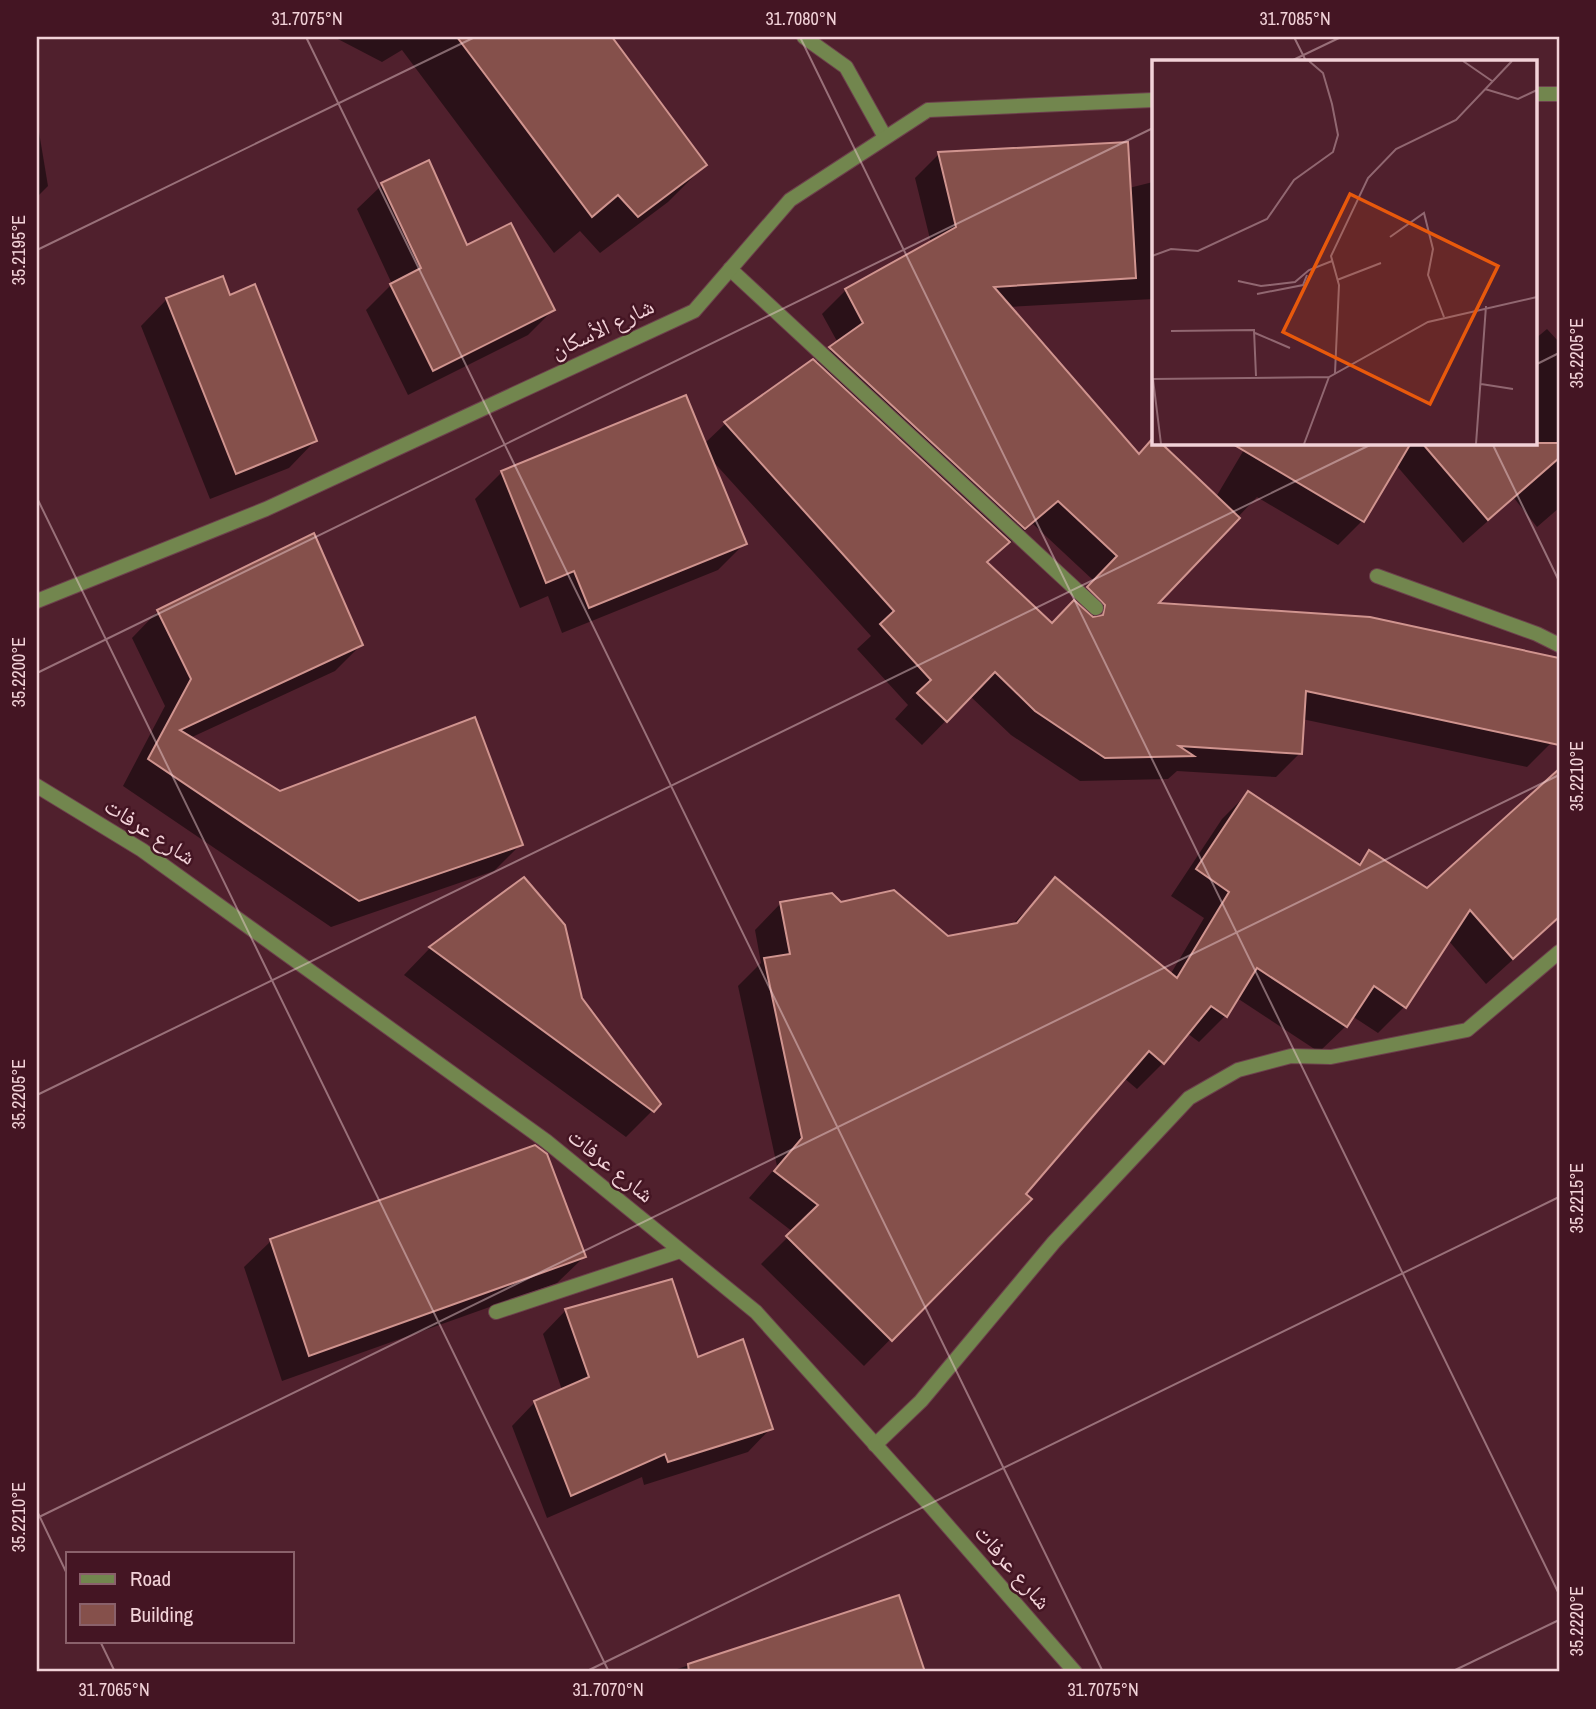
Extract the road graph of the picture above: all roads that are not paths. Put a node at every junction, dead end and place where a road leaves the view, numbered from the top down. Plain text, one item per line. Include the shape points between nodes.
1 (804, 37) edge
2 (1536, 94) edge
3 (1559, 94) edge
4 (1152, 100) edge
5 (885, 137) junction
6 (730, 269) junction
7 (1377, 576) dead end
8 (37, 601) edge
9 (1096, 608) dead end
10 (1559, 645) edge
11 (37, 786) edge
12 (1559, 952) edge
13 (680, 1251) junction
14 (496, 1312) dead end
15 (875, 1445) junction
16 (1075, 1672) edge

1 - 5 street via 846,67
2 - 3 street
4 - 5 street, شارع الأسكان via 928,110
5 - 6 street, شارع الأسكان via 790,200
6 - 8 street, شارع الأسكان via 694,311 266,509
6 - 9 street
7 - 10 street
11 - 13 street, شارع عرفات via 142,850 546,1141
12 - 15 street via 1467,1030 1331,1057 1291,1056 1238,1070 1189,1098 1054,1242 921,1401
13 - 14 street
13 - 15 street, شارع عرفات via 756,1312
15 - 16 street, شارع عرفات

